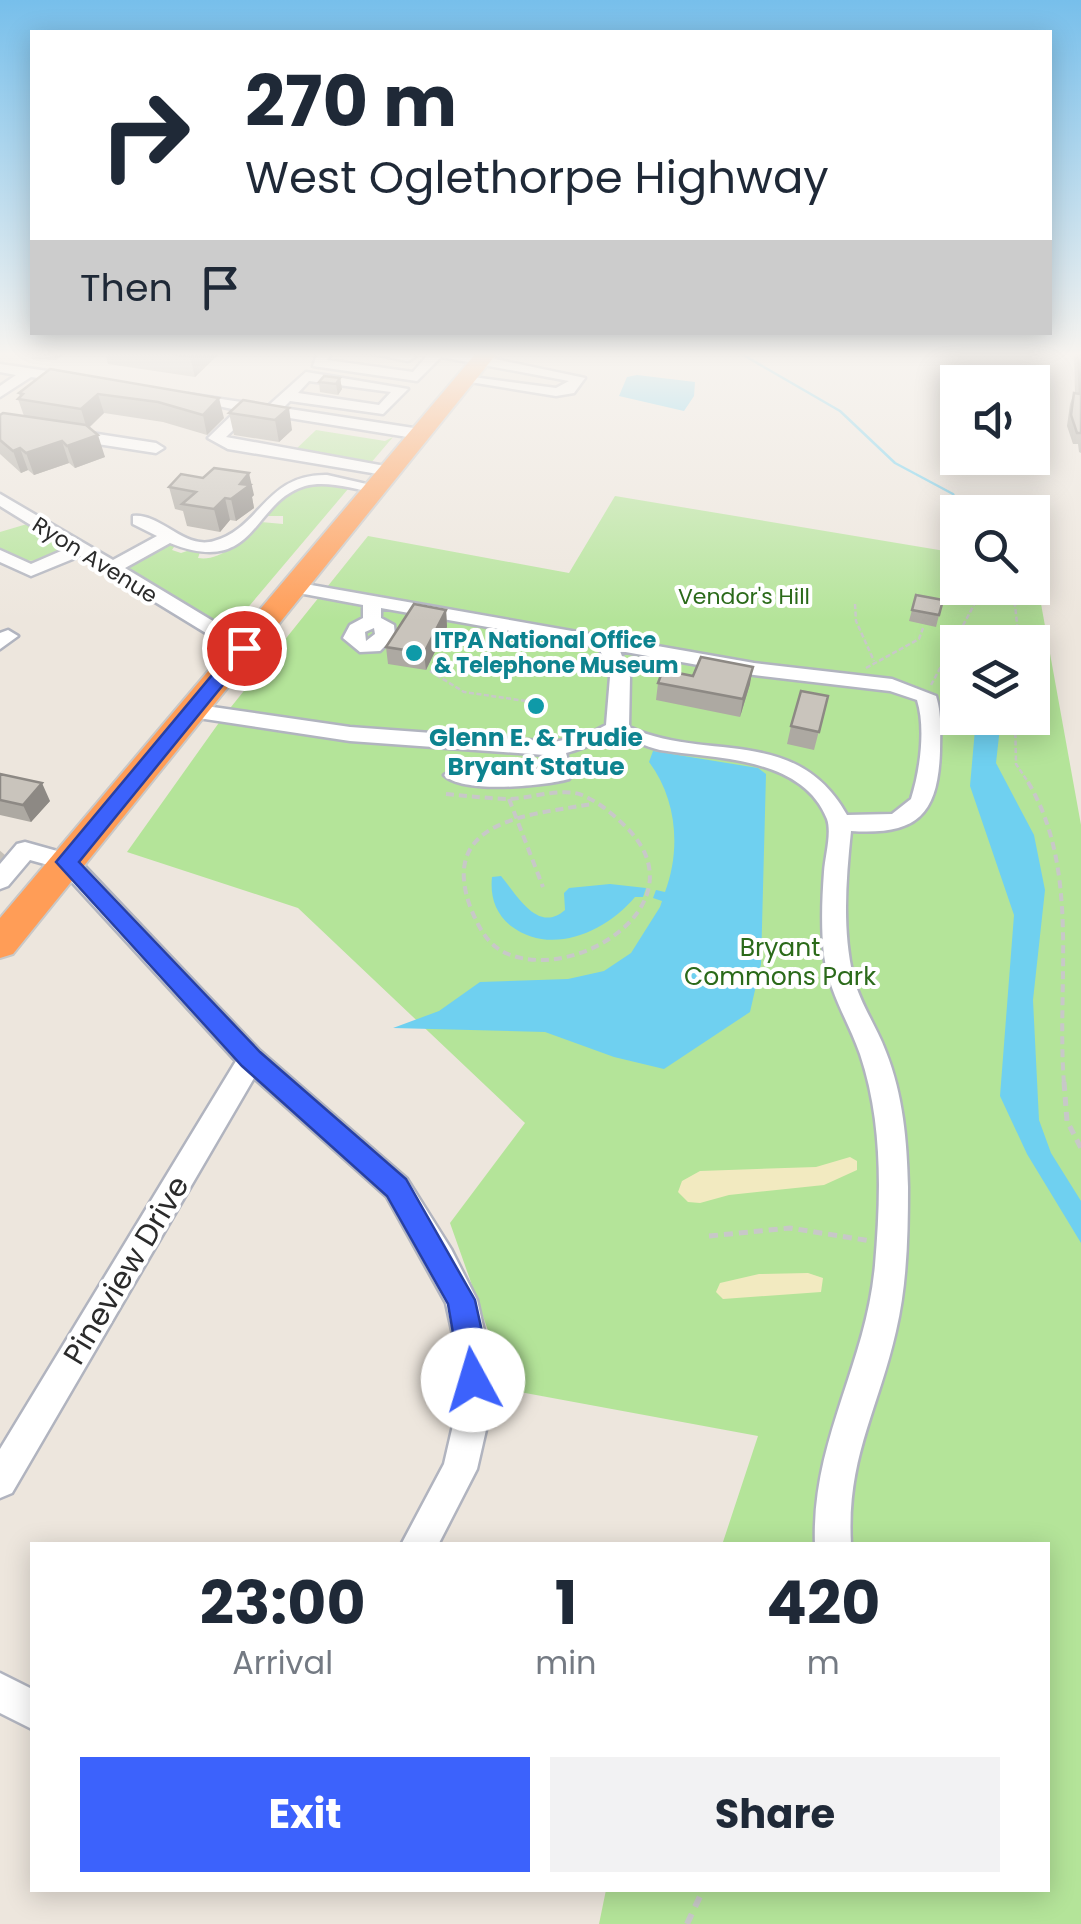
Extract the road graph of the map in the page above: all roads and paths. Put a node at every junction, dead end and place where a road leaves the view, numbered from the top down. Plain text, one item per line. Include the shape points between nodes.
1 (116, 442) edge
2 (313, 442) edge
3 (414, 442) edge
4 (156, 448) dead end
5 (383, 479) junction
6 (0, 499) edge
7 (275, 499) junction
8 (26, 517) junction
9 (139, 520) dead end
10 (0, 529) edge
11 (170, 536) junction
12 (237, 539) junction
13 (78, 550) junction
14 (0, 554) edge
15 (110, 569) junction
16 (294, 587) junction
17 (855, 604) dead end
18 (964, 625) edge
19 (1018, 625) edge
20 (923, 628) dead end
21 (607, 642) junction
22 (244, 648) junction
23 (874, 661) junction
24 (940, 670) edge
25 (430, 671) dead end
26 (851, 679) junction
27 (926, 696) junction
28 (533, 702) dead end
29 (192, 711) junction
30 (616, 728) junction
31 (1015, 735) edge
32 (554, 748) junction
33 (450, 784) joint
34 (510, 800) junction
35 (592, 804) junction
36 (840, 823) junction
37 (11, 849) edge
38 (67, 862) junction
39 (0, 880) edge
40 (543, 887) dead end
41 (0, 944) edge
42 (251, 1059) junction
43 (1081, 1148) edge
44 (710, 1236) dead end
45 (890, 1246) junction
46 (0, 1481) edge
47 (421, 1542) edge
48 (833, 1542) edge
49 (0, 1692) edge
50 (30, 1709) edge
51 (702, 1892) edge
52 (687, 1924) edge

1 - 4 street
2 - 5 street
3 - 5 highway
5 - 7 street via 308,480
5 - 16 highway
6 - 8 street, Ryon Avenue
7 - 12 street
7 - 12 street via 247,515
8 - 10 street
8 - 13 street, Ryon Avenue
9 - 11 street
11 - 12 street via 210,549
11 - 15 street
13 - 14 street via 31,571
13 - 15 street, Ryon Avenue
15 - 22 street, Ryon Avenue
16 - 21 street via 372,612
16 - 22 highway
17 - 23 path via 854,621
18 - 19 path via 982,590 995,590 1015,605
20 - 23 path via 916,641
21 - 26 street
21 - 30 street via 620,677
22 - 29 highway
23 - 26 path
24 - 27 path
25 - 28 path via 462,692
26 - 27 street
27 - 36 street via 931,710 925,803 914,816 888,824
29 - 32 street via 350,734
29 - 38 highway
30 - 32 street
30 - 36 street via 653,742 792,767 830,799
31 - 43 path via 1016,764 1046,809 1066,886 1060,1035 1067,1121
32 - 34 street via 561,774
33 - 34 street
33 - 34 path
34 - 35 path
34 - 35 path via 578,792
34 - 35 path via 468,846 460,866 490,943 533,958 575,954 618,932 638,915 652,887 633,831
34 - 40 path
36 - 45 street via 839,963 888,1115
37 - 38 street
37 - 39 street
38 - 41 highway
38 - 42 street
42 - 46 street, Pineview Drive
42 - 47 street via 396,1188 461,1300 473,1354 474,1408 460,1469
44 - 45 path via 777,1225
45 - 48 street via 880,1330 830,1491
49 - 50 street
51 - 52 path

